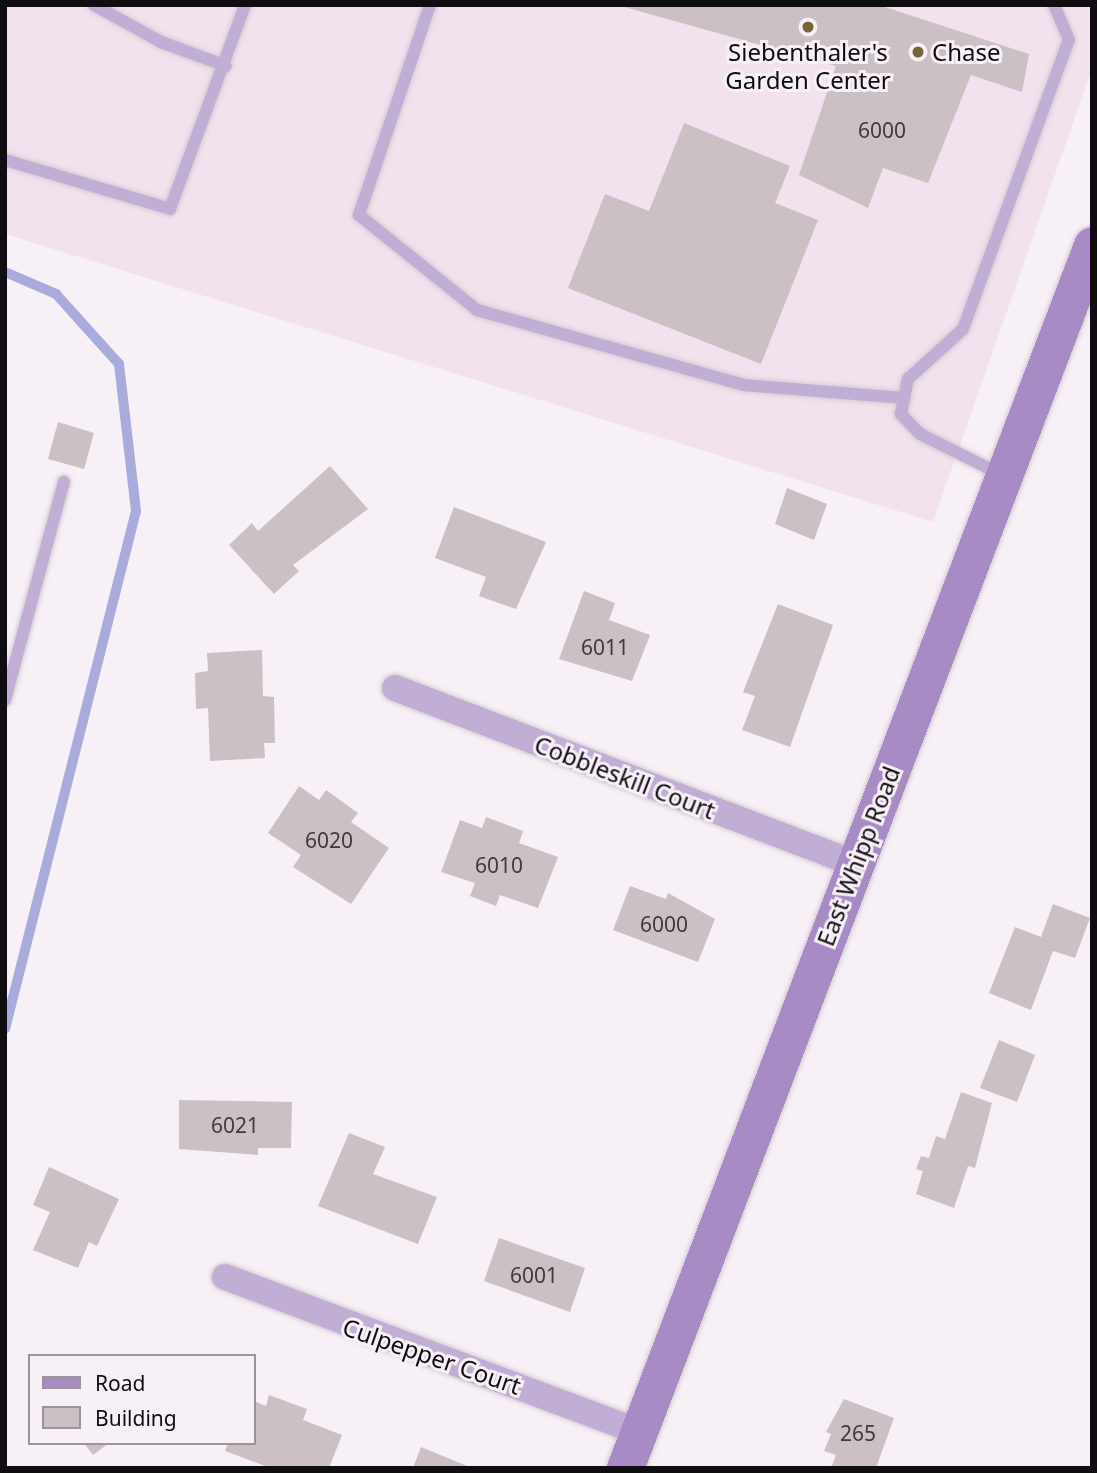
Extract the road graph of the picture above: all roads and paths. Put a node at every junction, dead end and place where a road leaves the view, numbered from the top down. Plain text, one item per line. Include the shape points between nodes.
1 (94, 5) edge
2 (245, 5) edge
3 (429, 5) edge
4 (1054, 5) edge
5 (226, 66) junction
6 (5, 160) edge
7 (1092, 245) edge
8 (904, 398) junction
9 (1006, 476) junction
10 (64, 482) dead end
11 (395, 688) dead end
12 (5, 700) edge
13 (855, 864) junction
14 (225, 1277) dead end
15 (639, 1432) junction
16 (625, 1468) edge

1 - 5 lane via 161,42
2 - 5 lane
3 - 8 lane via 359,215 477,310 743,385
4 - 8 lane via 1069,40 963,329 908,379
5 - 6 lane via 170,209
7 - 9 main road, East Whipp Road
8 - 9 lane via 901,414 920,434
9 - 13 main road, East Whipp Road
10 - 12 lane
11 - 13 street, Cobbleskill Court
13 - 15 main road, East Whipp Road
14 - 15 street, Culpepper Court
15 - 16 main road, East Whipp Road

